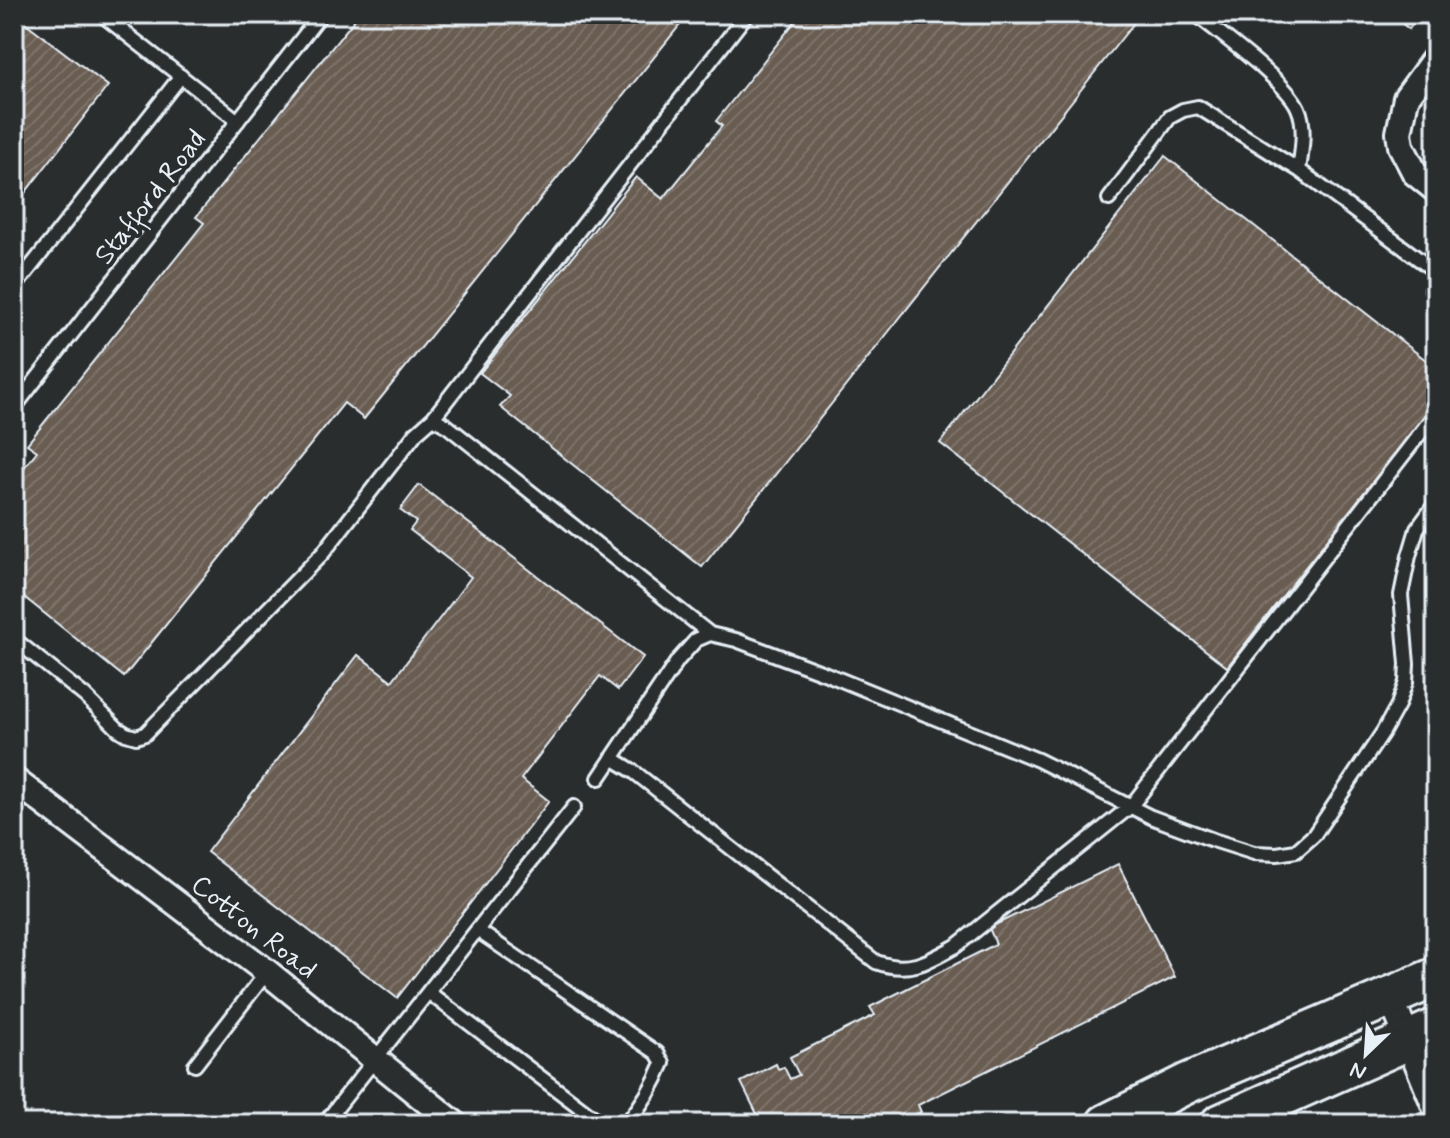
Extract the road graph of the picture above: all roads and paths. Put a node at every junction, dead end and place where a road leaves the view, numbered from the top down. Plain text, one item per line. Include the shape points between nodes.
1 (101, 14) edge
2 (321, 14) edge
3 (747, 14) edge
4 (1196, 14) edge
5 (1436, 57) edge
6 (181, 76) junction
7 (238, 121) junction
8 (1299, 170) junction
9 (1436, 190) edge
10 (1109, 199) dead end
11 (1436, 272) edge
12 (1436, 282) edge
13 (14, 288) edge
14 (1436, 294) edge
15 (14, 408) edge
16 (1436, 413) edge
17 (433, 418) junction
18 (1436, 503) edge
19 (710, 634) junction
20 (14, 639) edge
21 (612, 758) junction
22 (599, 778) dead end
23 (14, 780) edge
24 (1131, 806) junction
25 (574, 807) dead end
26 (477, 930) junction
27 (267, 972) junction
28 (1436, 977) edge
29 (428, 992) junction
30 (1390, 996) junction
31 (1422, 1033) edge
32 (374, 1059) junction
33 (195, 1065) dead end
34 (1436, 1109) edge
35 (324, 1124) edge
36 (455, 1124) edge
37 (606, 1124) edge
38 (626, 1124) edge
39 (1106, 1124) edge
40 (1220, 1124) edge

1 - 6 lane
2 - 7 lane, Stafford Road
3 - 17 lane
4 - 8 lane via 1279,83 1298,108 1304,140
5 - 9 street via 1406,98 1399,133 1415,173
6 - 7 lane
6 - 13 lane
7 - 15 lane, Stafford Road
8 - 10 lane via 1198,107 1170,117
8 - 11 lane
12 - 14 lane
16 - 24 lane
17 - 19 lane
17 - 20 lane via 323,553 145,734 136,737 118,729 63,676
18 - 24 lane via 1417,529 1401,595 1407,664 1398,705 1314,835 1296,851 1254,853
19 - 21 lane via 696,640 678,660
19 - 24 lane via 995,742
21 - 22 lane
21 - 24 lane via 864,953 888,966 926,964 956,946
23 - 27 street, Cotton Road
25 - 26 lane
26 - 29 lane
26 - 38 lane via 657,1053 663,1063 658,1075
27 - 32 street, Cotton Road
27 - 33 lane
28 - 30 main road
29 - 32 lane
29 - 37 lane
30 - 31 street
30 - 39 main road
31 - 34 street
31 - 40 main road
32 - 35 lane
32 - 36 street, Cotton Road

